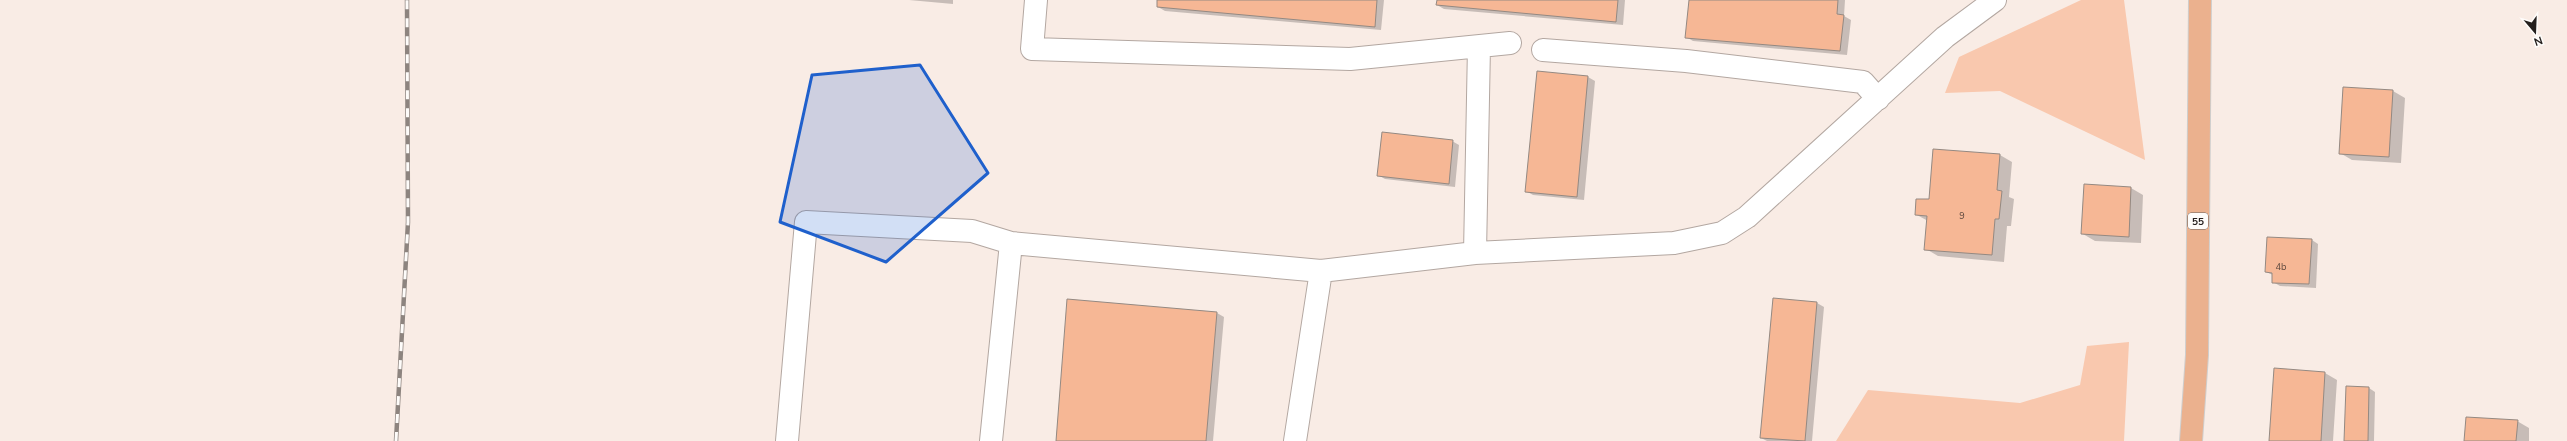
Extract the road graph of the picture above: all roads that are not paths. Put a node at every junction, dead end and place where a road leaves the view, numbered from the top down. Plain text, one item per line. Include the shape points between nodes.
1 (1036, 0) edge
2 (1996, 0) edge
3 (2200, 0) edge
4 (1510, 43) dead end
5 (1479, 46) junction
6 (1543, 50) dead end
7 (1878, 100) junction
8 (1011, 243) junction
9 (1475, 253) junction
10 (1321, 271) junction
11 (787, 441) edge
12 (991, 441) edge
13 (1294, 441) edge
14 (2191, 441) edge

1 - 5 street via 1032,49 1350,59
2 - 7 street via 1945,37
3 - 14 main road, 55 via 2196,355
4 - 5 street
5 - 9 street
6 - 7 street via 1686,61 1863,82
7 - 9 street via 1747,217 1722,233 1674,243
8 - 10 street
8 - 11 street via 972,231 806,222
8 - 12 street
9 - 10 street
10 - 13 street

